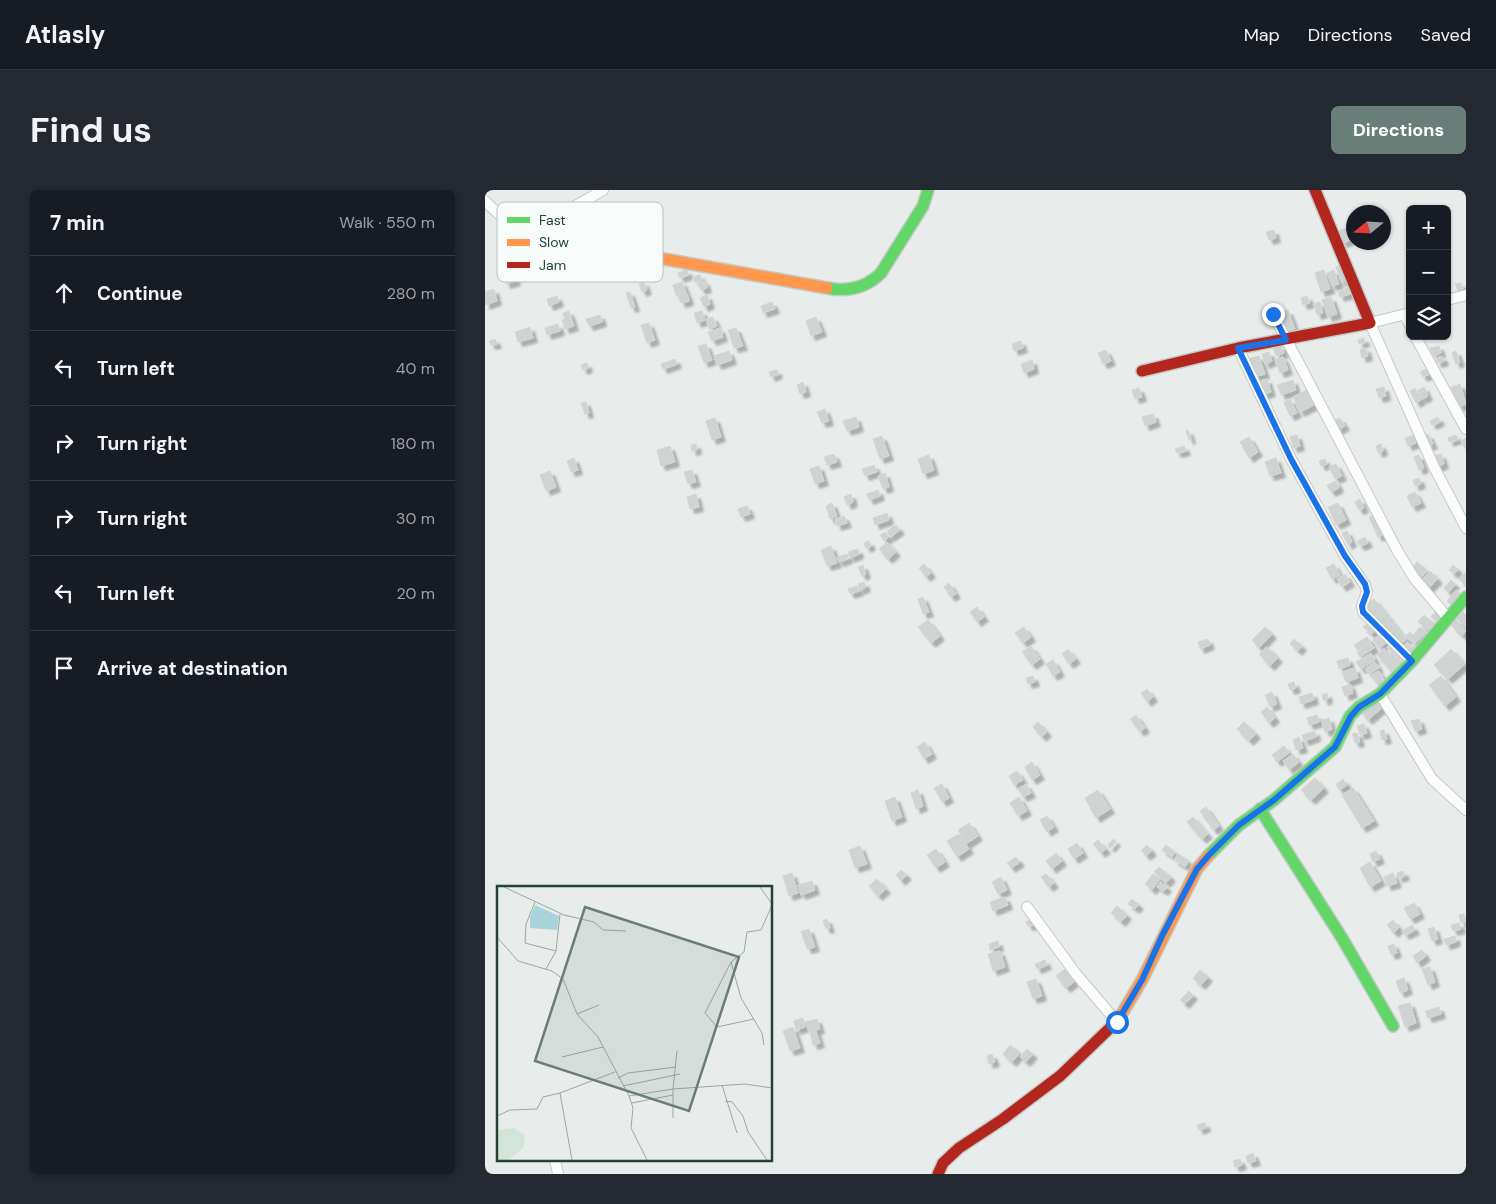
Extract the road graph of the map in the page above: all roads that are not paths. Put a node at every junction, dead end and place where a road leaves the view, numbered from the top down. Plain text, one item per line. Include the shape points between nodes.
1 (603, 190) edge
2 (929, 190) edge
3 (1315, 190) edge
4 (485, 201) edge
5 (582, 202) edge
6 (497, 210) edge
7 (663, 259) edge
8 (1466, 294) edge
9 (1451, 299) edge
10 (1273, 314) dead end
11 (1406, 318) edge
12 (1370, 323) junction
13 (1286, 340) junction
14 (1417, 340) edge
15 (1238, 348) junction
16 (1142, 371) dead end
17 (1466, 428) edge
18 (1466, 528) edge
19 (1466, 597) edge
20 (1448, 618) junction
21 (1412, 661) junction
22 (1380, 694) junction
23 (1260, 809) junction
24 (1466, 810) edge
25 (1027, 907) dead end
26 (1117, 1022) junction
27 (1393, 1026) dead end
28 (938, 1174) edge

1 - 5 street
2 - 7 street via 923,206 881,273 859,288 838,290
3 - 12 street
4 - 6 street
8 - 9 street
10 - 13 street
11 - 12 street
12 - 13 street
12 - 18 street via 1434,467
13 - 15 street
13 - 20 street via 1405,564
14 - 17 street
15 - 16 street
15 - 21 street via 1291,459 1345,556 1365,584 1367,592 1363,612
19 - 20 street
20 - 21 street
21 - 22 street
22 - 23 street via 1351,716 1335,747
22 - 24 street via 1432,779
23 - 26 street via 1239,825 1197,869 1142,980
23 - 27 street via 1342,938
25 - 26 street via 1076,974
26 - 28 street via 1060,1076 959,1148 943,1163

